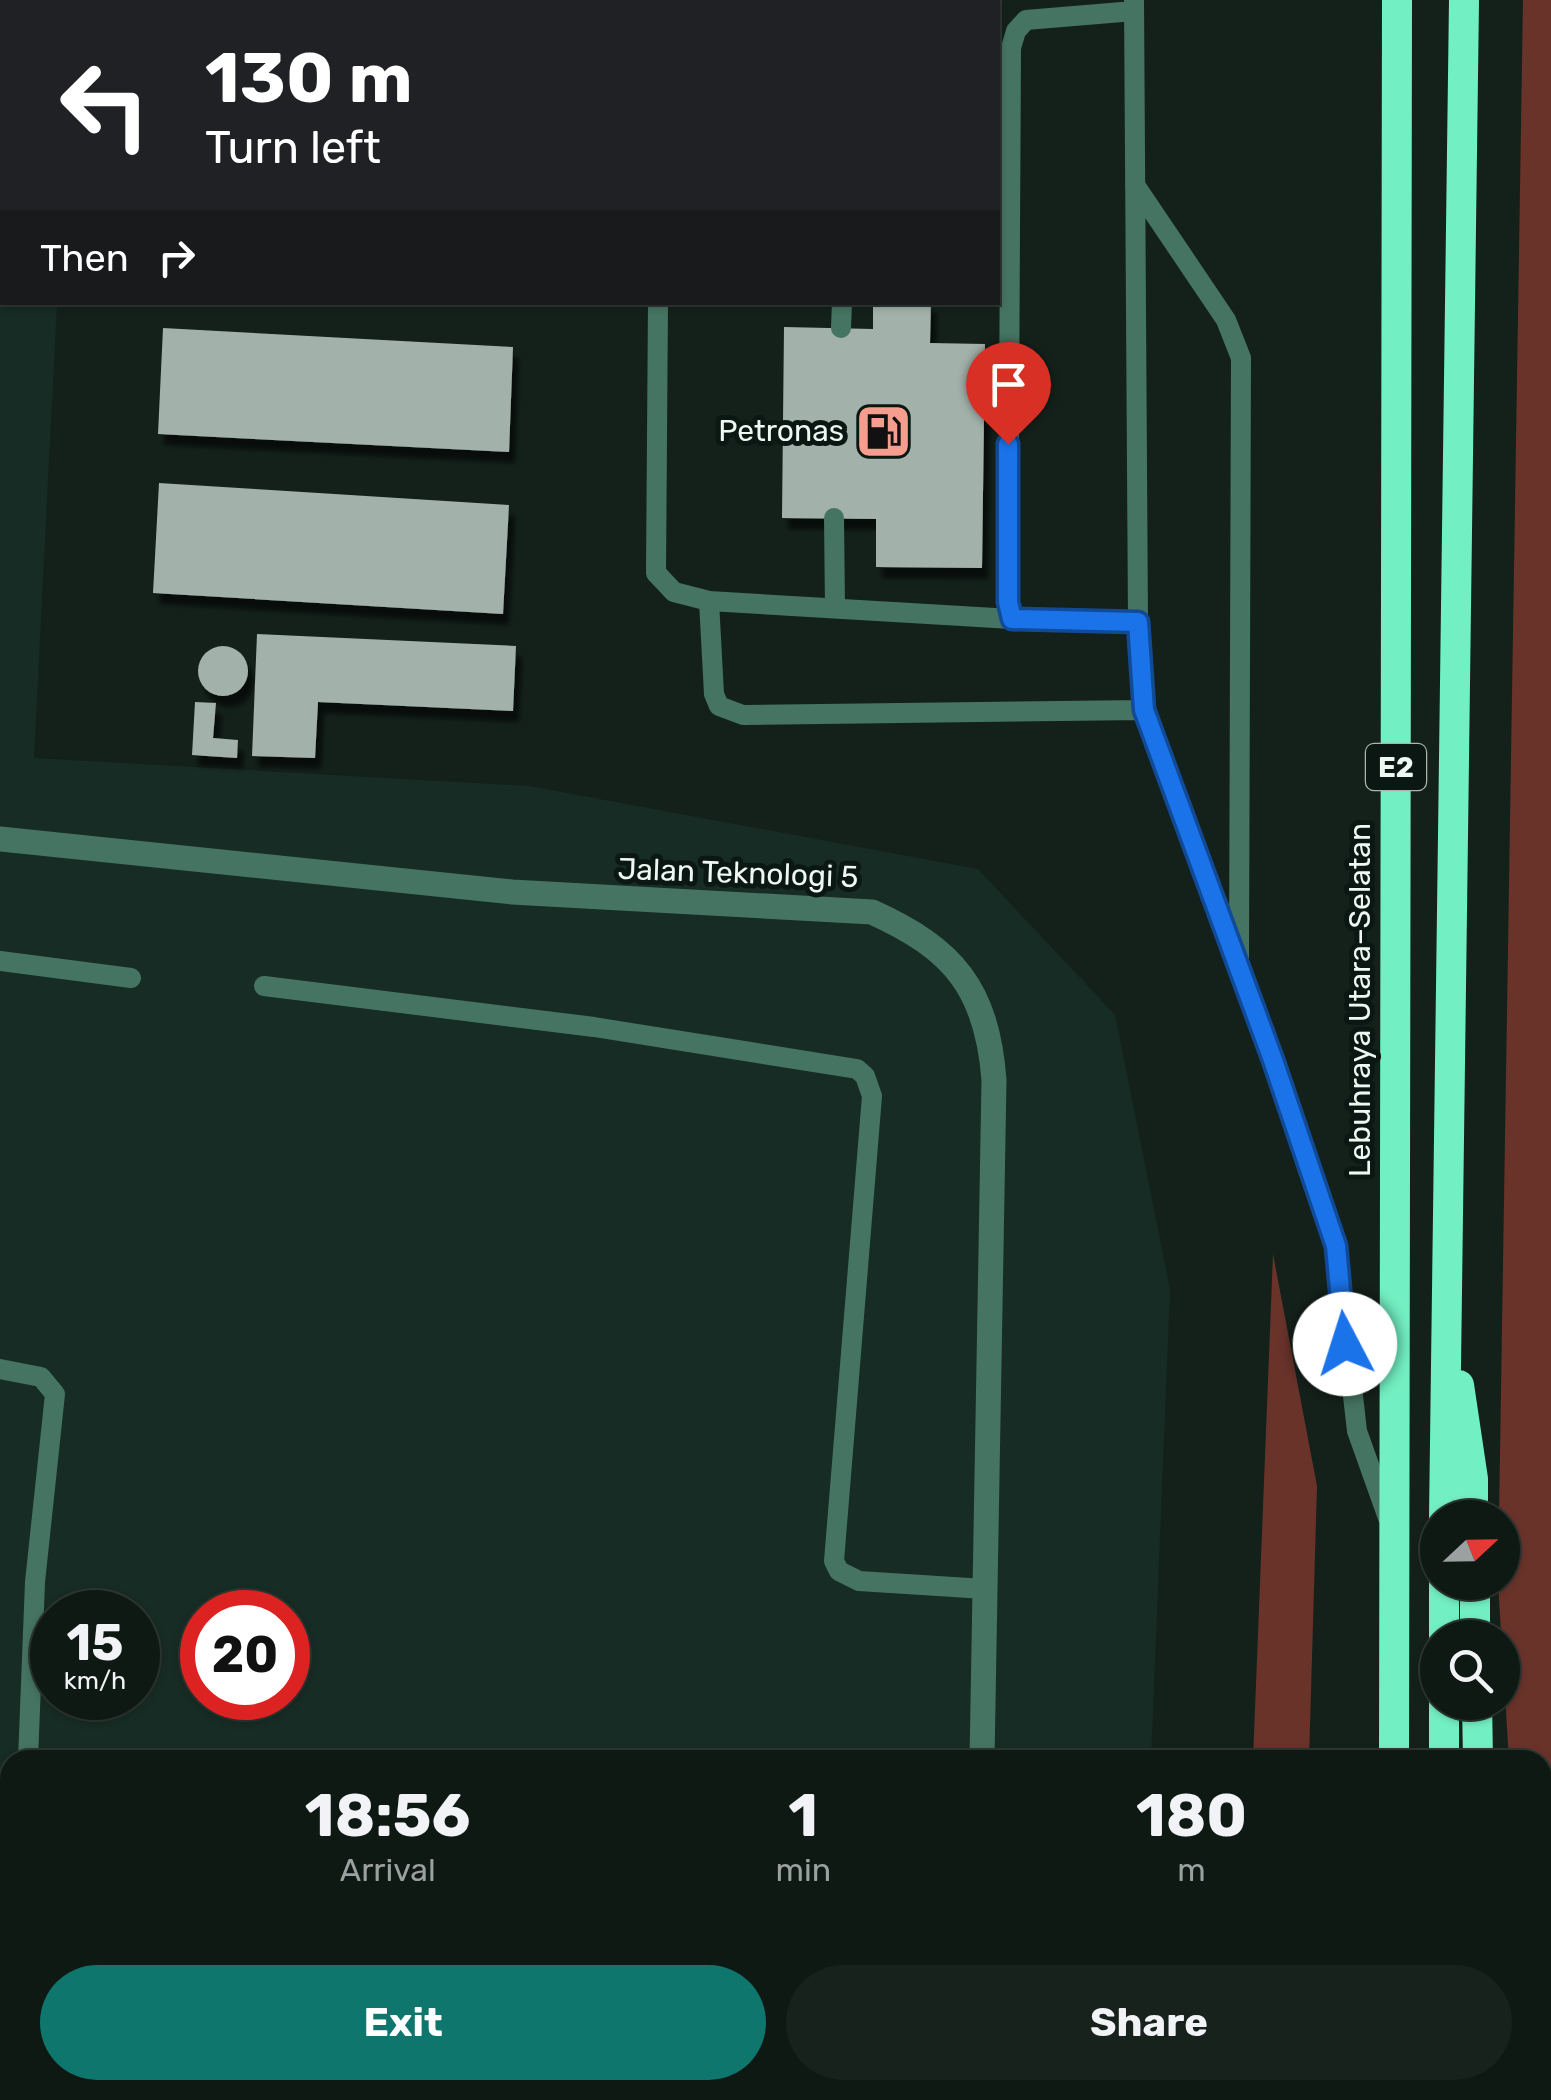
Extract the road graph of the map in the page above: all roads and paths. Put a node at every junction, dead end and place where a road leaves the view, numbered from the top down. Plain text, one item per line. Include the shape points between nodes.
1 (1397, 0) edge
2 (1464, 0) edge
3 (1134, 6) edge
4 (1004, 49) edge
5 (1136, 185) junction
6 (658, 305) edge
7 (842, 305) edge
8 (841, 328) dead end
9 (834, 518) dead end
10 (709, 600) junction
11 (835, 608) junction
12 (1012, 619) junction
13 (1138, 622) junction
14 (1144, 710) junction
15 (0, 839) edge
16 (0, 961) edge
17 (1239, 971) junction
18 (130, 978) dead end
19 (264, 986) dead end
20 (1444, 1283) junction
21 (0, 1370) edge
22 (1444, 1500) edge
23 (1474, 1500) edge
24 (1394, 1534) junction
25 (985, 1589) junction
26 (1444, 1720) edge
27 (1477, 1720) edge
28 (28, 1750) edge
29 (982, 1750) edge
30 (1394, 1750) edge
31 (1444, 1750) edge
32 (1478, 1750) edge

1 - 24 highway, Lebuhraya Utara–Selatan / E2
2 - 20 highway, E2
3 - 4 lane via 1026,20
3 - 5 lane
4 - 12 lane
5 - 13 lane
5 - 17 lane via 1226,320 1241,358
6 - 10 lane via 656,573 674,592
7 - 8 lane
9 - 11 lane
10 - 11 lane
10 - 14 lane via 714,694 719,706 743,715
11 - 12 lane
12 - 13 lane
13 - 14 lane
14 - 17 lane
15 - 25 street, Jalan Teknologi 5 via 512,892 872,912 948,956 991,1036 994,1080
16 - 18 lane
17 - 24 lane via 1336,1246 1358,1431
19 - 25 lane via 594,1026 857,1068 872,1096 834,1561 859,1580
20 - 22 highway, E2
20 - 23 highway
21 - 28 lane via 41,1377 55,1394 34,1582
24 - 30 highway, Lebuhraya Utara–Selatan / E2
25 - 29 street, Jalan Teknologi 5
26 - 31 highway
27 - 32 highway

